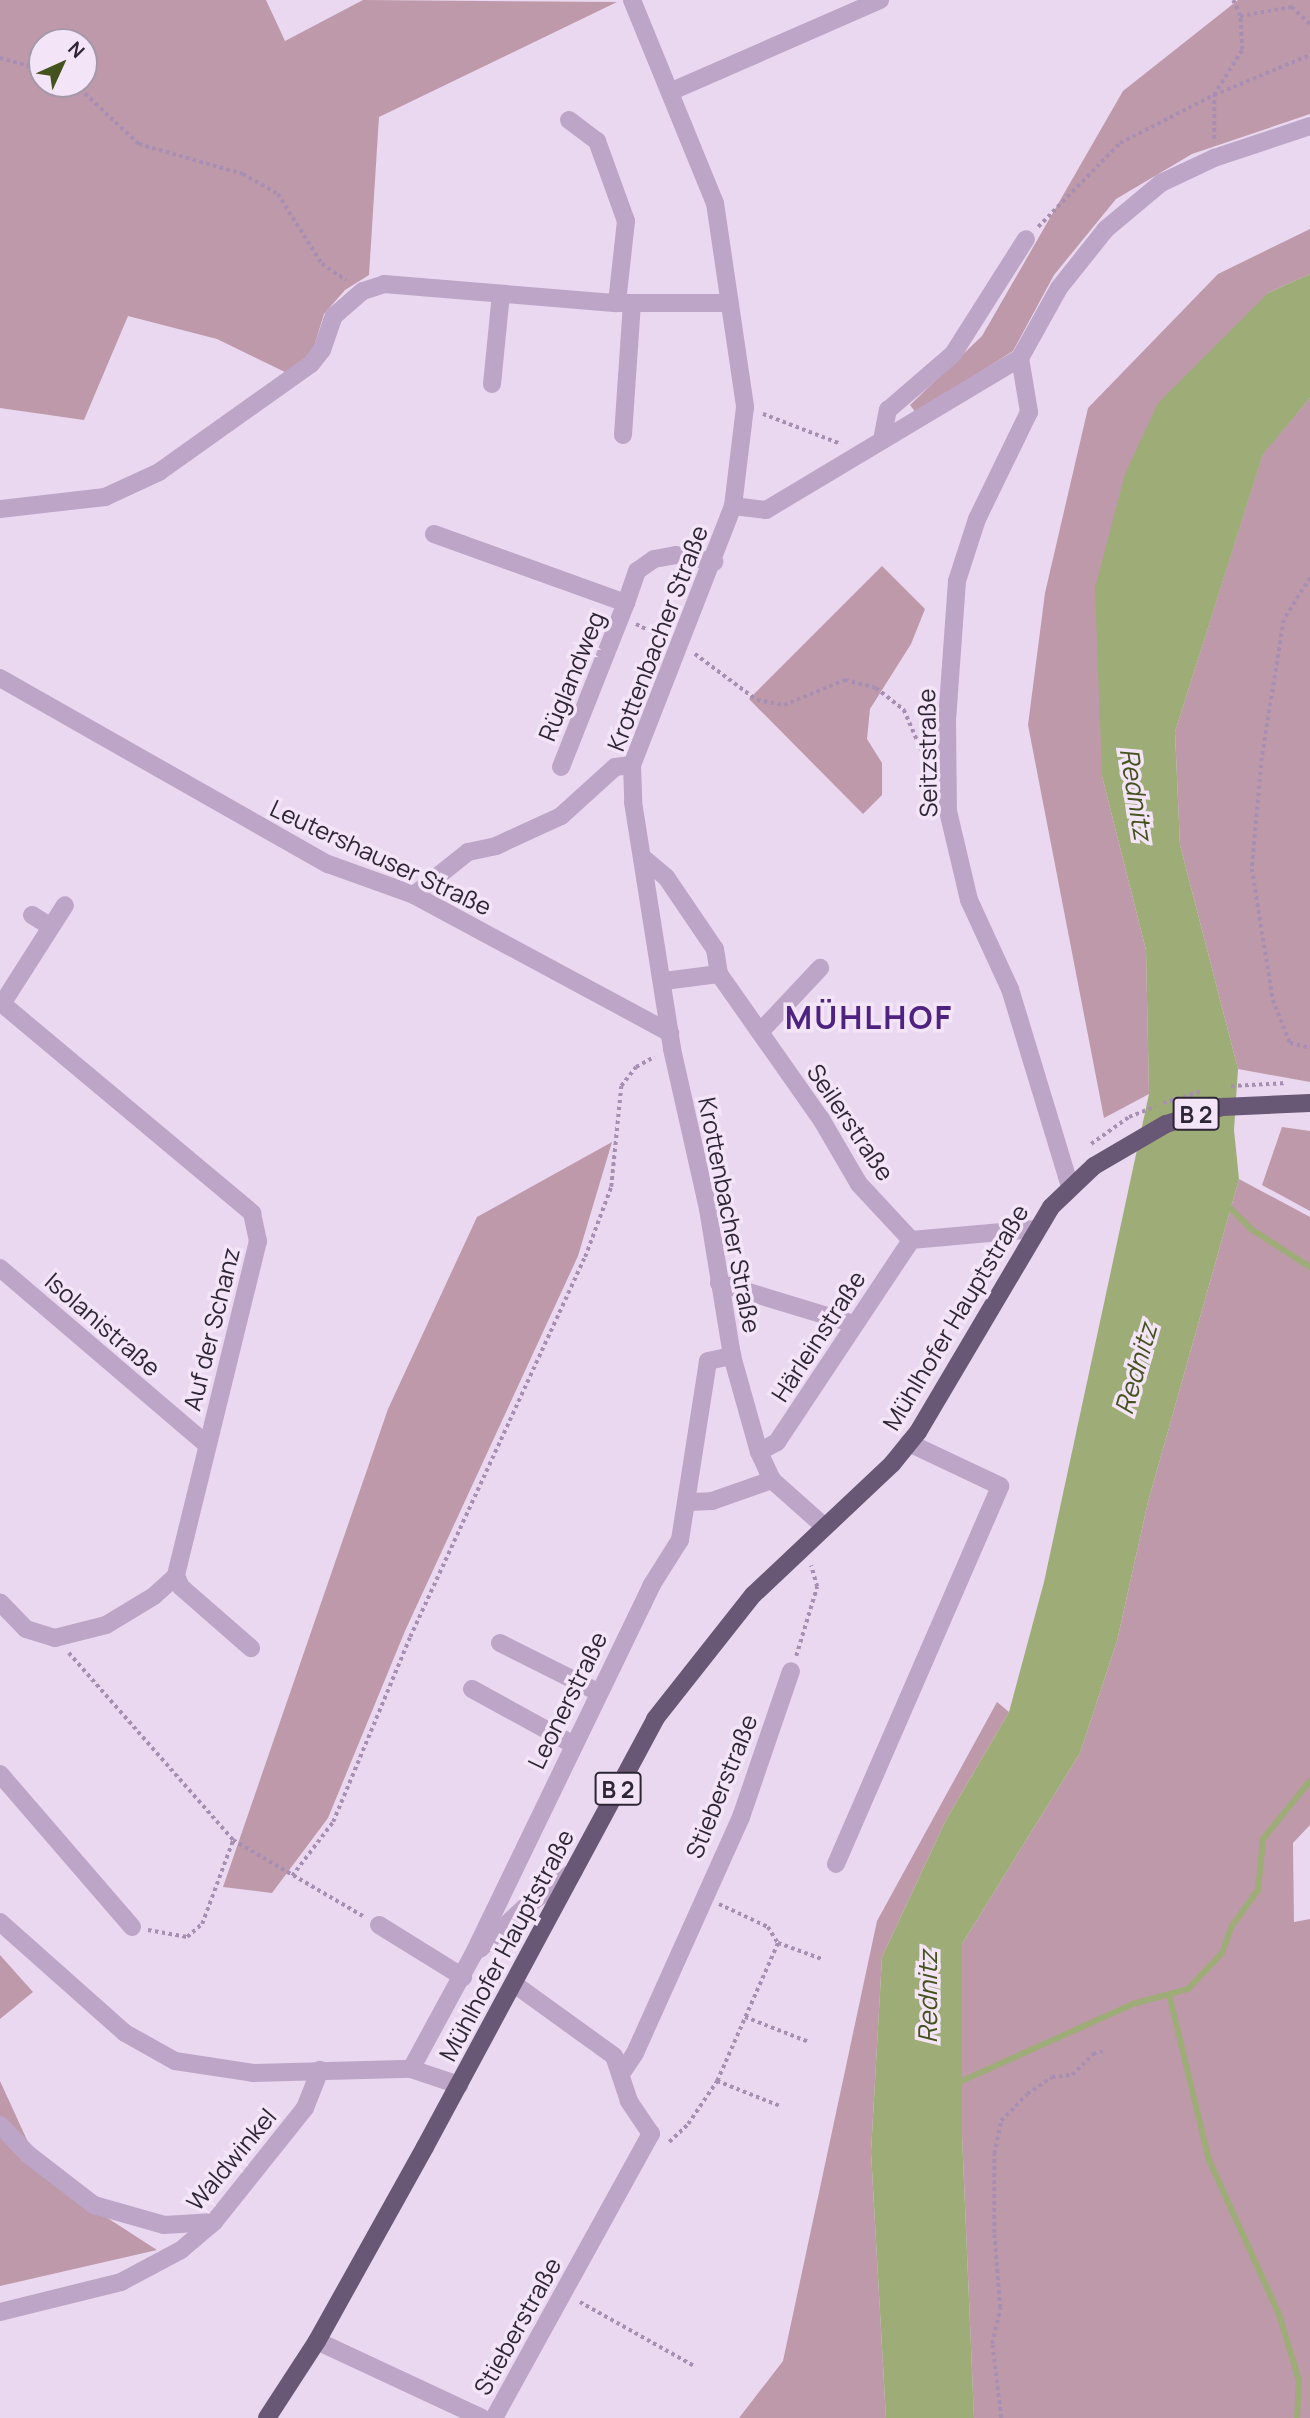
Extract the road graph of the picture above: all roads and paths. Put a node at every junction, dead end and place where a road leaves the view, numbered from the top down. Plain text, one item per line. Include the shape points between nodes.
1 (632, 0) edge
2 (880, 0) edge
3 (1233, 0) edge
4 (1240, 16) junction
5 (1310, 24) edge
6 (1310, 55) edge
7 (0, 58) edge
8 (28, 66) edge
9 (672, 91) junction
10 (1214, 95) junction
11 (90, 98) edge
12 (569, 120) dead end
13 (1310, 126) edge
14 (1214, 158) junction
15 (1026, 239) joint
16 (363, 291) junction
17 (501, 295) junction
18 (624, 303) junction
19 (729, 303) junction
20 (1020, 358) junction
21 (492, 384) dead end
22 (745, 407) junction
23 (623, 435) dead end
24 (882, 440) junction
25 (861, 452) junction
26 (733, 506) junction
27 (0, 509) edge
28 (434, 534) dead end
29 (714, 562) junction
30 (1310, 578) edge
31 (623, 610) junction
32 (680, 647) junction
33 (0, 678) edge
34 (632, 765) junction
35 (561, 767) dead end
36 (929, 770) dead end
37 (642, 857) junction
38 (414, 895) junction
39 (65, 905) dead end
40 (32, 915) dead end
41 (51, 927) junction
42 (820, 968) dead end
43 (719, 974) junction
44 (664, 981) junction
45 (1, 1003) edge
46 (760, 1032) junction
47 (671, 1041) junction
48 (1310, 1048) edge
49 (1310, 1103) edge
50 (1070, 1186) junction
51 (1035, 1229) junction
52 (911, 1240) junction
53 (0, 1268) edge
54 (719, 1283) junction
55 (854, 1324) junction
56 (732, 1356) junction
57 (909, 1443) junction
58 (206, 1445) junction
59 (759, 1452) junction
60 (772, 1480) junction
61 (687, 1502) junction
62 (825, 1527) junction
63 (805, 1545) junction
64 (176, 1576) junction
65 (0, 1602) edge
66 (55, 1638) junction
67 (500, 1643) dead end
68 (251, 1648) dead end
69 (791, 1671) joint
70 (472, 1689) dead end
71 (598, 1692) junction
72 (572, 1744) junction
73 (0, 1774) edge
74 (233, 1840) junction
75 (836, 1864) dead end
76 (574, 1871) junction
77 (292, 1876) junction
78 (702, 1896) junction
79 (0, 1922) edge
80 (379, 1926) joint
81 (132, 1927) joint
82 (778, 1943) junction
83 (473, 1955) junction
84 (822, 1959) dead end
85 (463, 1977) junction
86 (514, 1983) junction
87 (746, 2017) junction
88 (809, 2042) dead end
89 (1103, 2052) dead end
90 (411, 2069) junction
91 (320, 2070) junction
92 (621, 2074) junction
93 (717, 2081) junction
94 (459, 2085) junction
95 (780, 2106) dead end
96 (0, 2125) edge
97 (669, 2142) dead end
98 (214, 2222) junction
99 (564, 2292) junction
100 (0, 2312) edge
101 (317, 2341) junction
102 (694, 2366) dead end
103 (267, 2418) edge
104 (482, 2418) edge
105 (494, 2418) edge
106 (1002, 2418) edge

1 - 9 street, Krottenbacher Straße
2 - 9 street
3 - 4 path
4 - 5 path via 1292,7
4 - 10 path via 1242,50
6 - 10 path
7 - 8 path
9 - 19 street, Krottenbacher Straße via 715,203
10 - 14 path
10 - 15 path via 1120,143
11 - 16 path via 139,144 243,174 278,194 322,264
12 - 18 street via 597,141 626,221
13 - 14 street
14 - 20 street via 1161,183 1106,229 1059,288
15 - 24 street via 953,354 888,410
16 - 17 street via 384,284
16 - 27 street via 334,316 311,364 159,472 105,496
17 - 18 street
17 - 21 street
18 - 19 street
18 - 23 street
19 - 22 street, Krottenbacher Straße
20 - 24 street
20 - 50 street, Seitzstraße via 1029,412 977,519 957,581 947,719 948,811 969,900 1010,989
22 - 25 path
22 - 26 street, Krottenbacher Straße
24 - 25 street
25 - 26 street via 766,510
26 - 29 street, Krottenbacher Straße
28 - 31 street
29 - 31 street, Rüglandweg via 676,555 654,559 637,571
29 - 32 street, Krottenbacher Straße
30 - 48 path via 1284,620 1262,758 1252,869 1273,1000 1290,1043
31 - 32 path
31 - 35 street, Rüglandweg
32 - 34 street, Krottenbacher Straße
32 - 36 path via 757,700 784,705 845,680 876,688 904,710
33 - 38 street, Leutershauser Straße via 328,864
34 - 37 street, Krottenbacher Straße
34 - 38 street via 615,767 561,816 496,846 468,852
37 - 43 street, Seilerstraße via 666,877 715,949
37 - 44 street, Krottenbacher Straße
38 - 47 street, Leutershauser Straße
39 - 41 street
40 - 41 street
41 - 45 street
42 - 46 street
43 - 44 street
43 - 46 street, Seilerstraße
44 - 47 street, Krottenbacher Straße
45 - 58 street, Auf der Schanz via 252,1213 258,1241
46 - 52 street, Seilerstraße via 821,1119 859,1184
47 - 54 street, Krottenbacher Straße via 708,1209
47 - 77 path via 636,1067 621,1086 611,1187 585,1257 410,1637 332,1822
49 - 50 main road, B 2 via 1250,1103 1195,1114 1146,1132
50 - 51 main road, Mühlhofer Hauptstraße / B 2
51 - 52 street
51 - 57 main road, Mühlhofer Hauptstraße / B 2 via 962,1360
52 - 55 street, Härleinstraße
53 - 58 street, Isolanistraße
54 - 55 street
54 - 56 street, Krottenbacher Straße
55 - 59 street, Härleinstraße via 777,1442
56 - 59 street, Krottenbacher Straße
56 - 61 street, Leonerstraße via 708,1361
57 - 62 main road, Mühlhofer Hauptstraße / B 2
57 - 75 street via 945,1451 1000,1486
58 - 64 street, Auf der Schanz
59 - 60 street, Krottenbacher Straße
60 - 61 street via 712,1501
60 - 62 street, Krottenbacher Straße
61 - 71 street, Leonerstraße via 680,1540 651,1586
62 - 63 main road, Mühlhofer Hauptstraße / B 2
63 - 69 path via 817,1587
63 - 76 main road, Mühlhofer Hauptstraße / B 2 via 753,1595 655,1719
64 - 66 street via 154,1596 106,1625
64 - 68 street via 181,1587
65 - 66 street via 26,1629
66 - 74 path
67 - 71 street
69 - 78 street, Stieberstraße via 741,1816
70 - 72 street
71 - 72 street, Leonerstraße
72 - 83 street, Leonerstraße
73 - 81 street
74 - 77 path
74 - 81 path via 202,1924 187,1937
76 - 83 street via 524,1908
76 - 86 main road, Mühlhofer Hauptstraße / B 2
77 - 80 path
78 - 82 path via 768,1927
78 - 92 street, Stieberstraße via 635,2053
79 - 91 street via 125,2033 175,2061 253,2073
80 - 85 street
82 - 84 path
82 - 87 path
83 - 85 street, Leonerstraße
85 - 90 street, Leonerstraße
86 - 92 street, Stieberstraße via 594,2038 614,2056
86 - 94 main road, Mühlhofer Hauptstraße / B 2
87 - 88 path
87 - 93 path
89 - 106 path via 1093,2054 1072,2075 1052,2077 1000,2121 994,2154 994,2220 1000,2308 992,2344
90 - 91 street
90 - 94 street
91 - 98 street, Waldwinkel via 306,2108
92 - 99 street, Stieberstraße via 629,2101 651,2134
93 - 95 path
93 - 97 path via 688,2124
94 - 101 main road, Mühlhofer Hauptstraße / B 2
96 - 98 street via 29,2155 94,2206 164,2225
98 - 100 street, Waldwinkel via 181,2250 121,2282
99 - 102 path
99 - 105 street, Stieberstraße
101 - 103 main road, Mühlhofer Hauptstraße / B 2
101 - 104 street

